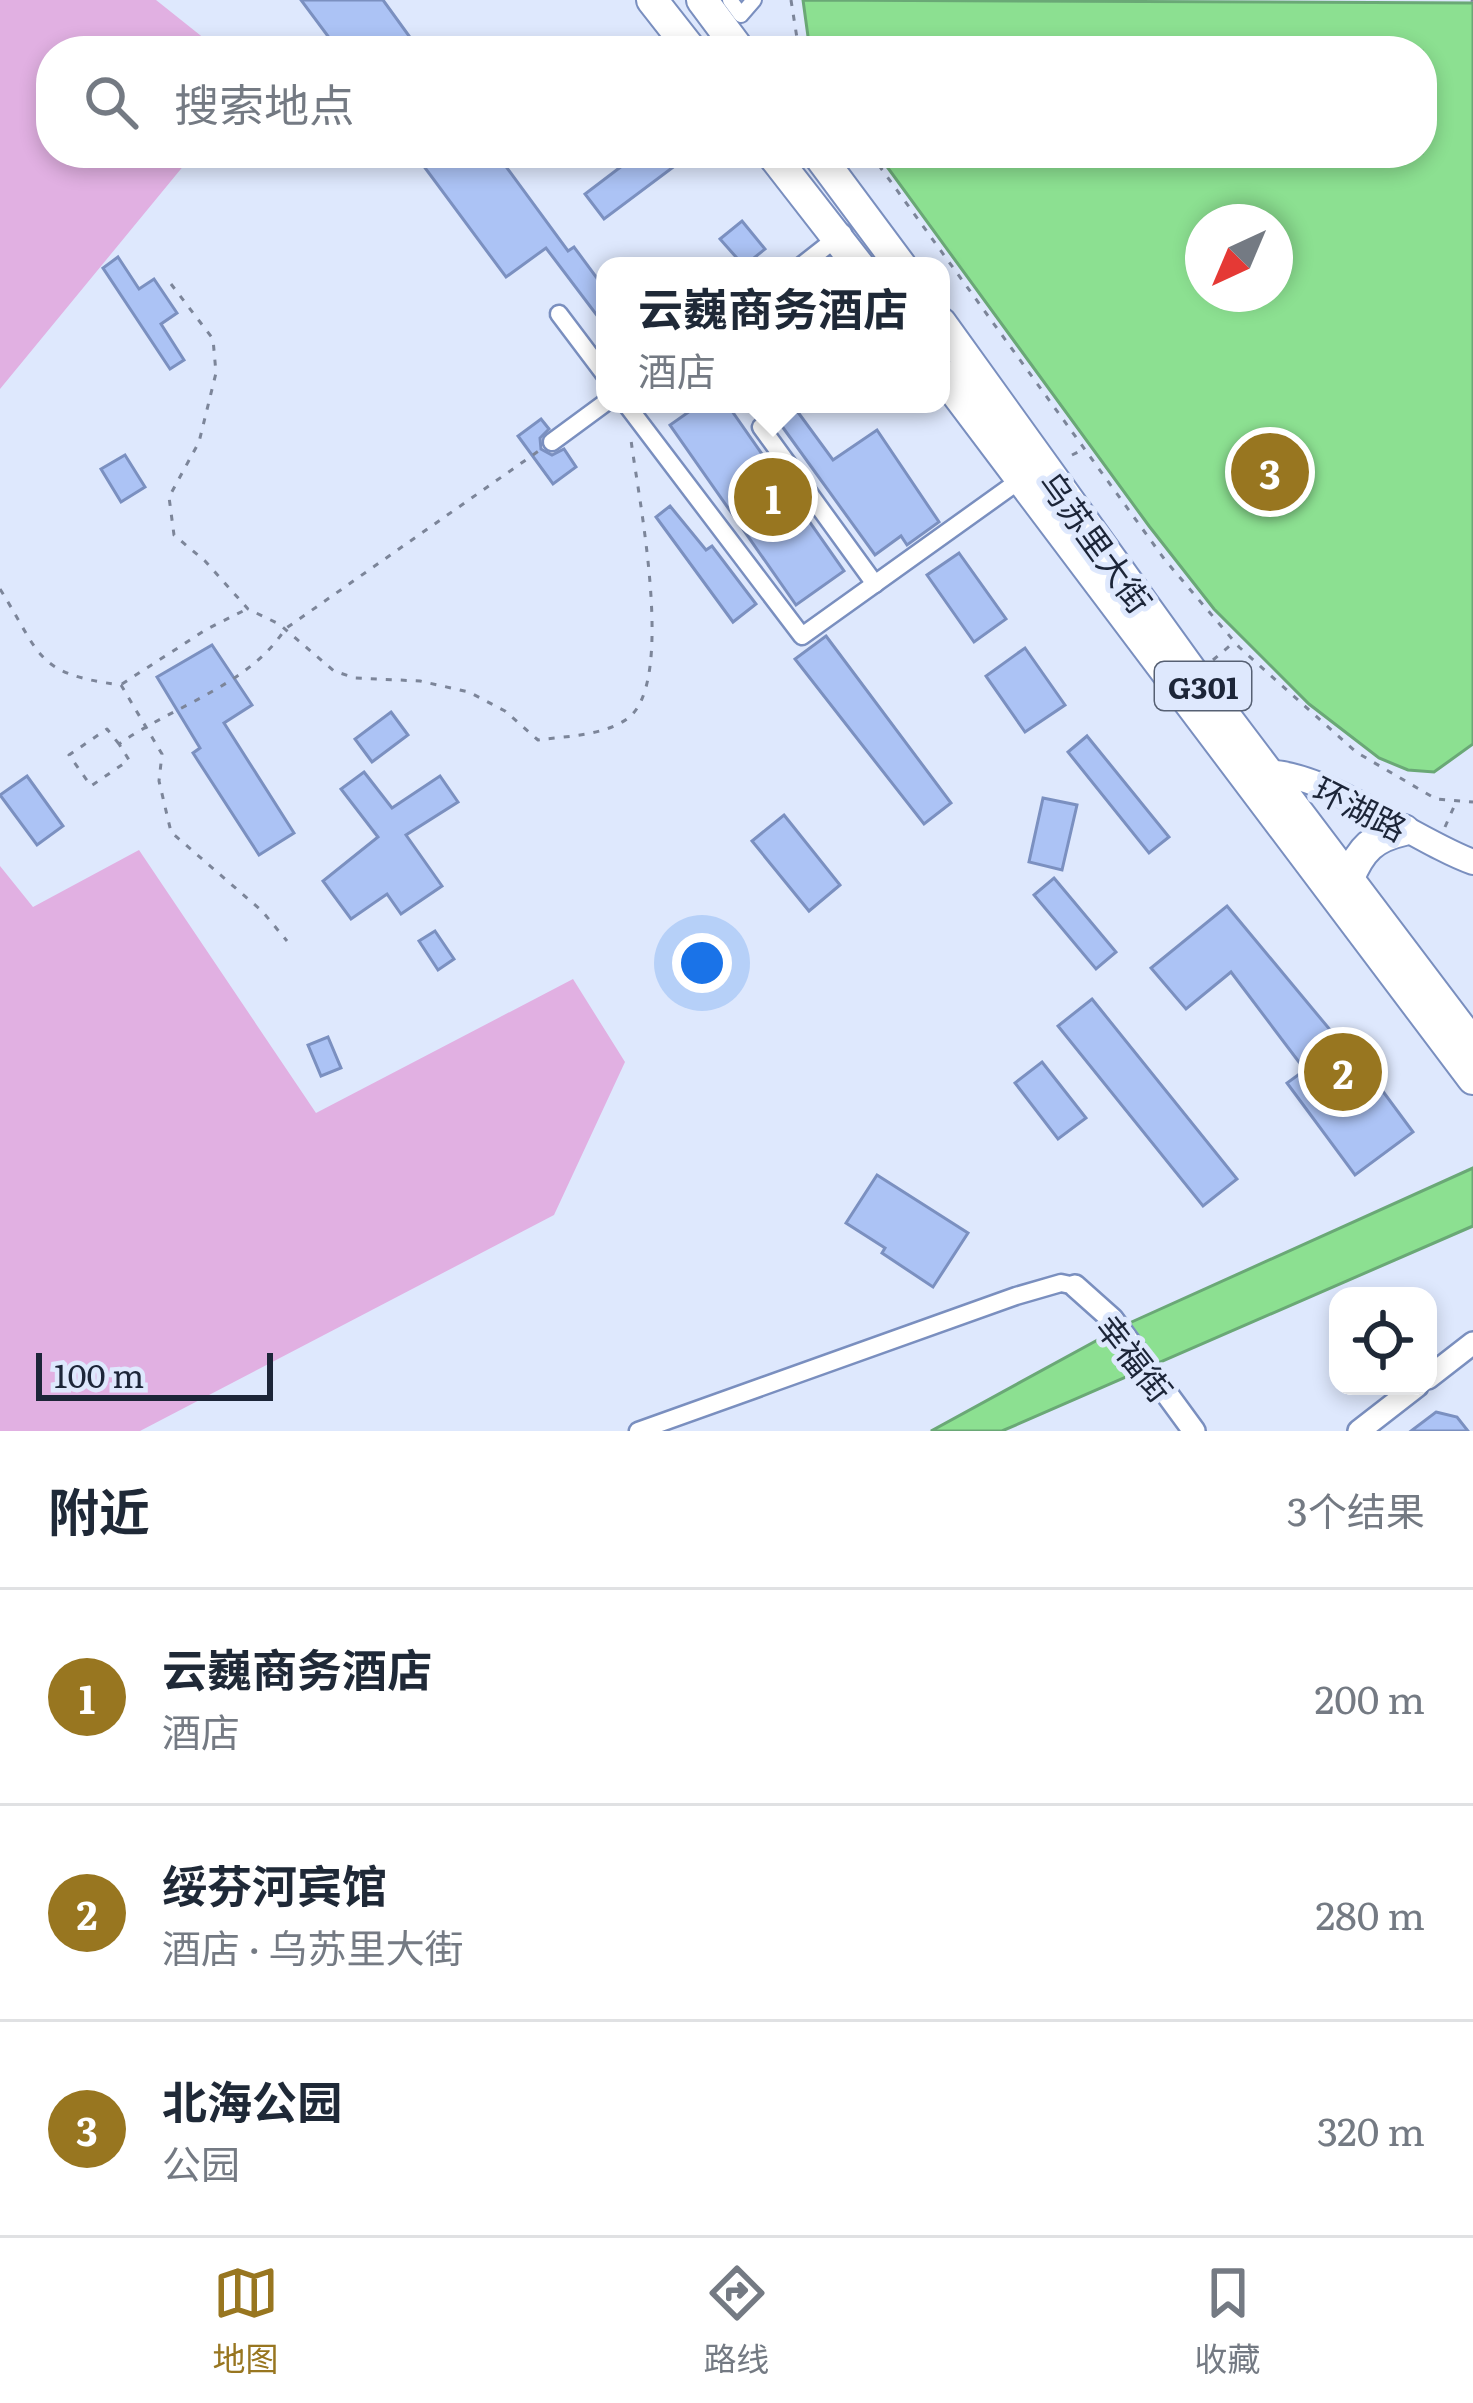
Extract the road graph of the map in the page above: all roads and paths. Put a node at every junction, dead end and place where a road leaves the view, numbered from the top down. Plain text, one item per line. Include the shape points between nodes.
1 (652, 0) edge
2 (702, 0) edge
3 (730, 0) edge
4 (754, 0) edge
5 (790, 0) edge
6 (680, 36) edge
7 (729, 36) edge
8 (796, 36) edge
9 (783, 168) edge
10 (829, 168) edge
11 (881, 168) edge
12 (865, 215) junction
13 (837, 238) junction
14 (813, 257) edge
15 (852, 257) edge
16 (895, 257) edge
17 (946, 257) edge
18 (950, 262) edge
19 (171, 284) dead end
20 (560, 314) dead end
21 (950, 337) edge
22 (596, 363) edge
23 (950, 383) edge
24 (596, 410) edge
25 (627, 413) edge
26 (633, 413) edge
27 (761, 427) dead end
28 (551, 442) joint
29 (1086, 448) junction
30 (1072, 455) dead end
31 (1032, 471) junction
32 (875, 584) junction
33 (0, 589) edge
34 (248, 609) junction
35 (285, 629) junction
36 (1234, 641) junction
37 (1195, 676) junction
38 (121, 686) junction
39 (145, 726) junction
40 (119, 744) junction
41 (1257, 774) junction
42 (1456, 801) junction
43 (1473, 802) edge
44 (1404, 830) junction
45 (1437, 846) junction
46 (1473, 862) edge
47 (1349, 878) junction
48 (287, 941) dead end
49 (1473, 1044) edge
50 (1473, 1079) edge
51 (1075, 1286) joint
52 (1473, 1343) edge
53 (1437, 1371) edge
54 (1405, 1395) edge
55 (638, 1431) edge
56 (1194, 1431) edge
57 (1359, 1431) edge

1 - 6 highway
2 - 7 highway
3 - 4 street via 741,15
5 - 8 path
9 - 13 highway
10 - 12 highway
11 - 17 path
12 - 13 street
12 - 16 highway
13 - 14 street
13 - 15 highway
18 - 29 path
19 - 34 path via 213,339 217,373 199,442 169,497 174,535
20 - 22 street
21 - 31 highway, 乌苏里大街 / G301
23 - 31 highway, 乌苏里大街 / G301
24 - 28 street
25 - 35 path via 652,584 648,693 631,717 604,730 538,740 470,692 334,670
26 - 32 street via 802,636
27 - 32 street
28 - 35 path
29 - 30 path
29 - 36 path
31 - 32 street
31 - 37 highway, 乌苏里大街 / G301
31 - 41 highway, 乌苏里大街 / G301
33 - 38 path via 41,660 82,680
34 - 35 path
34 - 38 path
35 - 39 path via 238,674
36 - 37 path
36 - 42 path via 1356,752 1436,799
37 - 41 highway, 乌苏里大街 / G301
38 - 39 path
39 - 40 path
39 - 48 path via 162,754 159,782 171,832
40 - 40 path via 129,760 91,786 69,755 106,729
41 - 44 main road, 环湖路 via 1306,778
41 - 47 highway, 乌苏里大街 / G301
41 - 50 highway, 乌苏里大街 / G301
42 - 43 path
42 - 45 path
44 - 45 main road, 环湖路
44 - 47 highway via 1373,841
45 - 46 main road, 环湖路
47 - 49 highway, 乌苏里大街 / G301
51 - 55 street via 1016,1296
51 - 56 street, 幸福街 via 1112,1319
52 - 53 street
54 - 57 street

